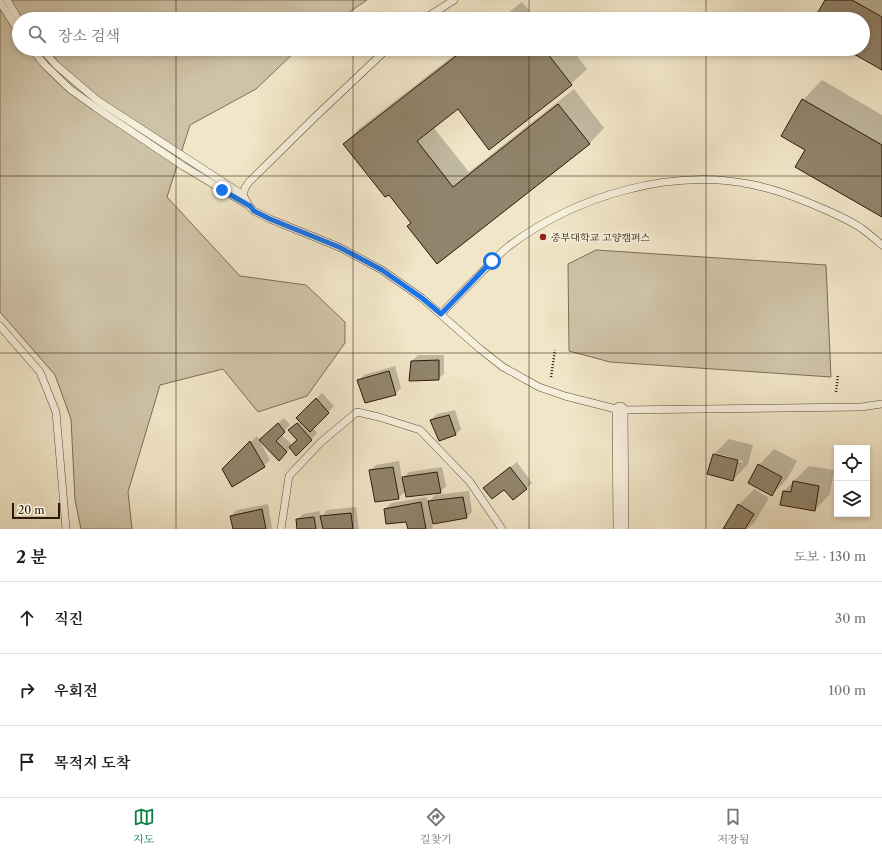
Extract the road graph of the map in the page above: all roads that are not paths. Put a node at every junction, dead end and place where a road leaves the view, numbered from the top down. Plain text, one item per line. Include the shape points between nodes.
1 (7, 0) edge
2 (454, 0) edge
3 (0, 2) edge
4 (14, 12) edge
5 (435, 12) edge
6 (12, 21) edge
7 (38, 56) edge
8 (48, 56) edge
9 (380, 56) edge
10 (243, 195) junction
11 (250, 206) junction
12 (882, 245) edge
13 (441, 314) junction
14 (0, 326) edge
15 (882, 404) edge
16 (620, 410) junction
17 (66, 529) edge
18 (281, 529) edge
19 (502, 529) edge
20 (621, 529) edge

1 - 4 lane
2 - 5 lane
3 - 6 lane
7 - 11 lane via 70,89 95,107 183,166
8 - 10 lane via 97,100
9 - 10 lane via 258,172 245,188
10 - 11 lane
11 - 13 lane via 254,211 270,219 339,247 376,267
12 - 13 lane via 861,228 838,216 786,193 754,185 697,180 642,186 579,206 533,230 498,256
13 - 16 lane via 503,367 538,387
14 - 17 lane via 40,372 56,412
15 - 16 lane via 861,407
16 - 20 street
18 - 19 lane via 289,476 321,442 357,412 420,430 470,482

